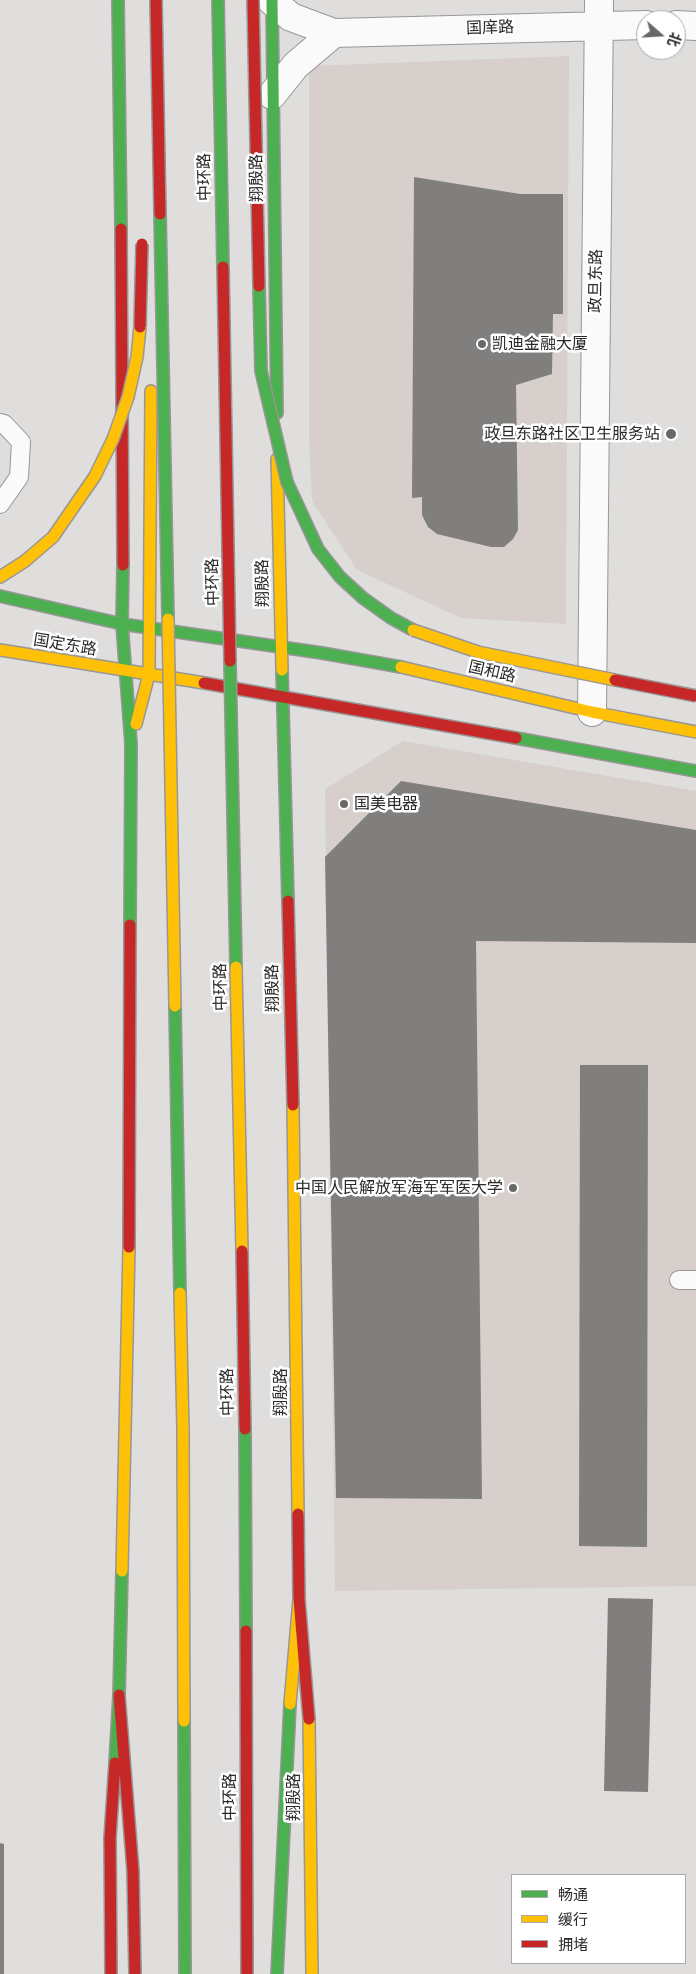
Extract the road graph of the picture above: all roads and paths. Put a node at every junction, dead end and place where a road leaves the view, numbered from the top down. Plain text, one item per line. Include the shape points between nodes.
1 (118, 0) edge
2 (148, 0) edge
3 (156, 0) edge
4 (218, 0) edge
5 (265, 0) edge
6 (599, 12) edge
7 (636, 22) edge
8 (334, 33) junction
9 (272, 95) junction
10 (142, 231) dead end
11 (151, 352) dead end
12 (150, 381) dead end
13 (0, 423) edge
14 (0, 504) edge
15 (0, 576) edge
16 (0, 596) edge
17 (122, 624) junction
18 (149, 627) junction
19 (280, 647) junction
20 (0, 650) edge
21 (124, 671) junction
22 (149, 674) junction
23 (282, 695) junction
24 (696, 696) edge
25 (592, 712) junction
26 (696, 732) edge
27 (131, 744) junction
28 (696, 771) edge
29 (299, 1600) junction
30 (119, 1695) junction
31 (111, 1974) edge
32 (135, 1974) edge
33 (185, 1974) edge
34 (247, 1974) edge
35 (277, 1974) edge
36 (312, 1974) edge

1 - 17 main road via 124,526
2 - 11 main road
3 - 33 main road, bridge via 183,1429
4 - 34 main road, 中环路, bridge via 245,1429
5 - 8 street, 国庠路 via 291,17
5 - 9 main road, 翔殷路
5 - 24 main road, bridge via 261,372 287,482 318,549 340,577 363,598 417,632 478,652
6 - 7 street, 国庠路
6 - 8 street, 国庠路
6 - 25 street, 政旦东路
8 - 9 street via 296,65
9 - 19 main road, 翔殷路
10 - 15 main road, bridge via 142,306 137,357 114,438 75,508 52,537 25,561
12 - 18 main road
13 - 14 lane via 20,442 19,477
16 - 17 main road, 国和路
17 - 18 main road, 国和路
17 - 21 main road
18 - 19 main road, 国和路
18 - 22 main road
19 - 23 main road, 翔殷路
19 - 25 main road, 国和路 via 406,668
20 - 21 main road, 国定东路
21 - 22 main road, 国定东路
21 - 27 main road
22 - 23 main road, 国定东路
22 - 27 main road
23 - 28 main road
23 - 29 main road, 翔殷路 via 296,1236
25 - 26 main road, 国和路
27 - 30 main road via 129,1259
29 - 35 main road via 290,1697
29 - 36 main road, 翔殷路 via 309,1696
30 - 31 main road via 110,1838
30 - 32 main road via 133,1871

